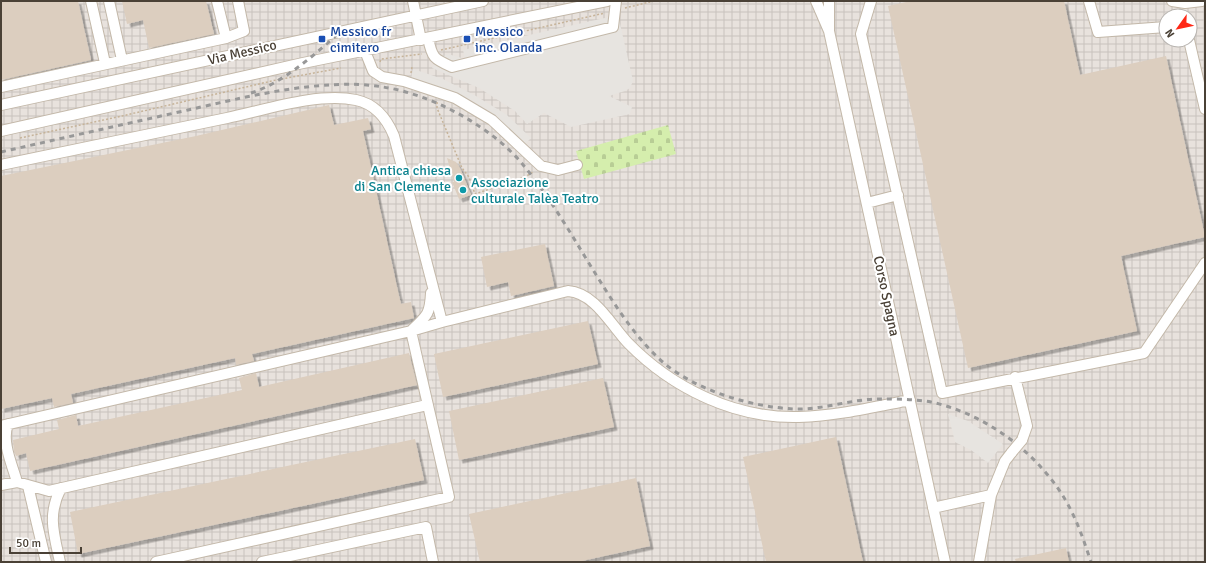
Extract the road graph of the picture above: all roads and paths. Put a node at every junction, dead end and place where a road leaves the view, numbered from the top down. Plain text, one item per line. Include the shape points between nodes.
1 (91, 1) edge
2 (109, 1) edge
3 (218, 1) edge
4 (238, 1) edge
5 (412, 1) edge
6 (483, 1) edge
7 (606, 1) edge
8 (654, 1) edge
9 (816, 1) edge
10 (829, 1) edge
11 (871, 1) edge
12 (1089, 1) edge
13 (1172, 1) edge
14 (1202, 1) edge
15 (615, 6) edge
16 (416, 15) junction
17 (1158, 28) edge
18 (830, 30) junction
19 (226, 38) junction
20 (425, 39) junction
21 (1191, 48) edge
22 (365, 51) junction
23 (431, 52) junction
24 (122, 60) junction
25 (105, 63) junction
26 (378, 65) dead end
27 (412, 67) dead end
28 (341, 68) dead end
29 (410, 76) dead end
30 (1, 87) edge
31 (439, 93) junction
32 (1, 105) edge
33 (1205, 109) edge
34 (1, 131) edge
35 (15, 139) dead end
36 (1, 165) edge
37 (577, 165) dead end
38 (541, 166) junction
39 (898, 195) junction
40 (867, 203) junction
41 (1205, 263) edge
42 (431, 282) junction
43 (442, 322) junction
44 (411, 331) junction
45 (1015, 377) junction
46 (910, 400) junction
47 (427, 405) junction
48 (4, 425) edge
49 (17, 482) junction
50 (1, 485) edge
51 (28, 486) junction
52 (61, 488) junction
53 (991, 495) junction
54 (933, 508) junction
55 (46, 562) edge
56 (60, 562) edge
57 (156, 562) edge
58 (262, 562) edge
59 (433, 562) edge
60 (945, 562) edge
61 (979, 562) edge

1 - 25 street
2 - 24 street
3 - 19 street
4 - 19 street via 244,31
5 - 16 street
6 - 16 street, Via Messico
7 - 20 street, Via Messico
8 - 15 path
9 - 18 street, Corso Spagna
10 - 18 street, Corso Spagna
11 - 39 street via 861,34
12 - 17 street via 1098,32
13 - 14 street
15 - 23 path
15 - 23 street via 613,27 452,67 436,60
16 - 20 street
16 - 32 street, Via Messico
18 - 40 street, Corso Spagna
19 - 24 street
20 - 22 street, Via Messico
20 - 23 street
21 - 33 street
22 - 31 street via 372,71 382,77 404,81
22 - 34 street, Via Messico
23 - 26 path via 381,59
24 - 25 street
25 - 30 street
27 - 29 path
28 - 35 path via 276,80
31 - 38 street via 455,98 492,120
31 - 38 path via 437,108 475,194 525,178
36 - 42 street via 282,105 339,98 357,100 374,108 388,122 394,136
37 - 38 street via 558,170
39 - 40 street
39 - 45 street via 942,393
40 - 46 street, Corso Spagna
41 - 45 street via 1144,353
42 - 43 street
42 - 44 street via 430,308 422,321
43 - 44 street
43 - 46 street via 568,291 577,292 597,306 613,327 647,362 698,395 718,403 768,415 798,417 844,413
44 - 47 street
44 - 48 street
45 - 53 street, bridge via 1027,426 1022,440 1002,467
46 - 54 street, Corso Spagna
47 - 52 street
47 - 57 street via 449,497
48 - 49 street
49 - 50 street
49 - 51 street
51 - 52 street via 49,491
51 - 55 street
52 - 56 street via 54,502 52,518 52,530
53 - 54 street
53 - 61 street
54 - 60 street, Corso Spagna
58 - 59 street via 426,527

